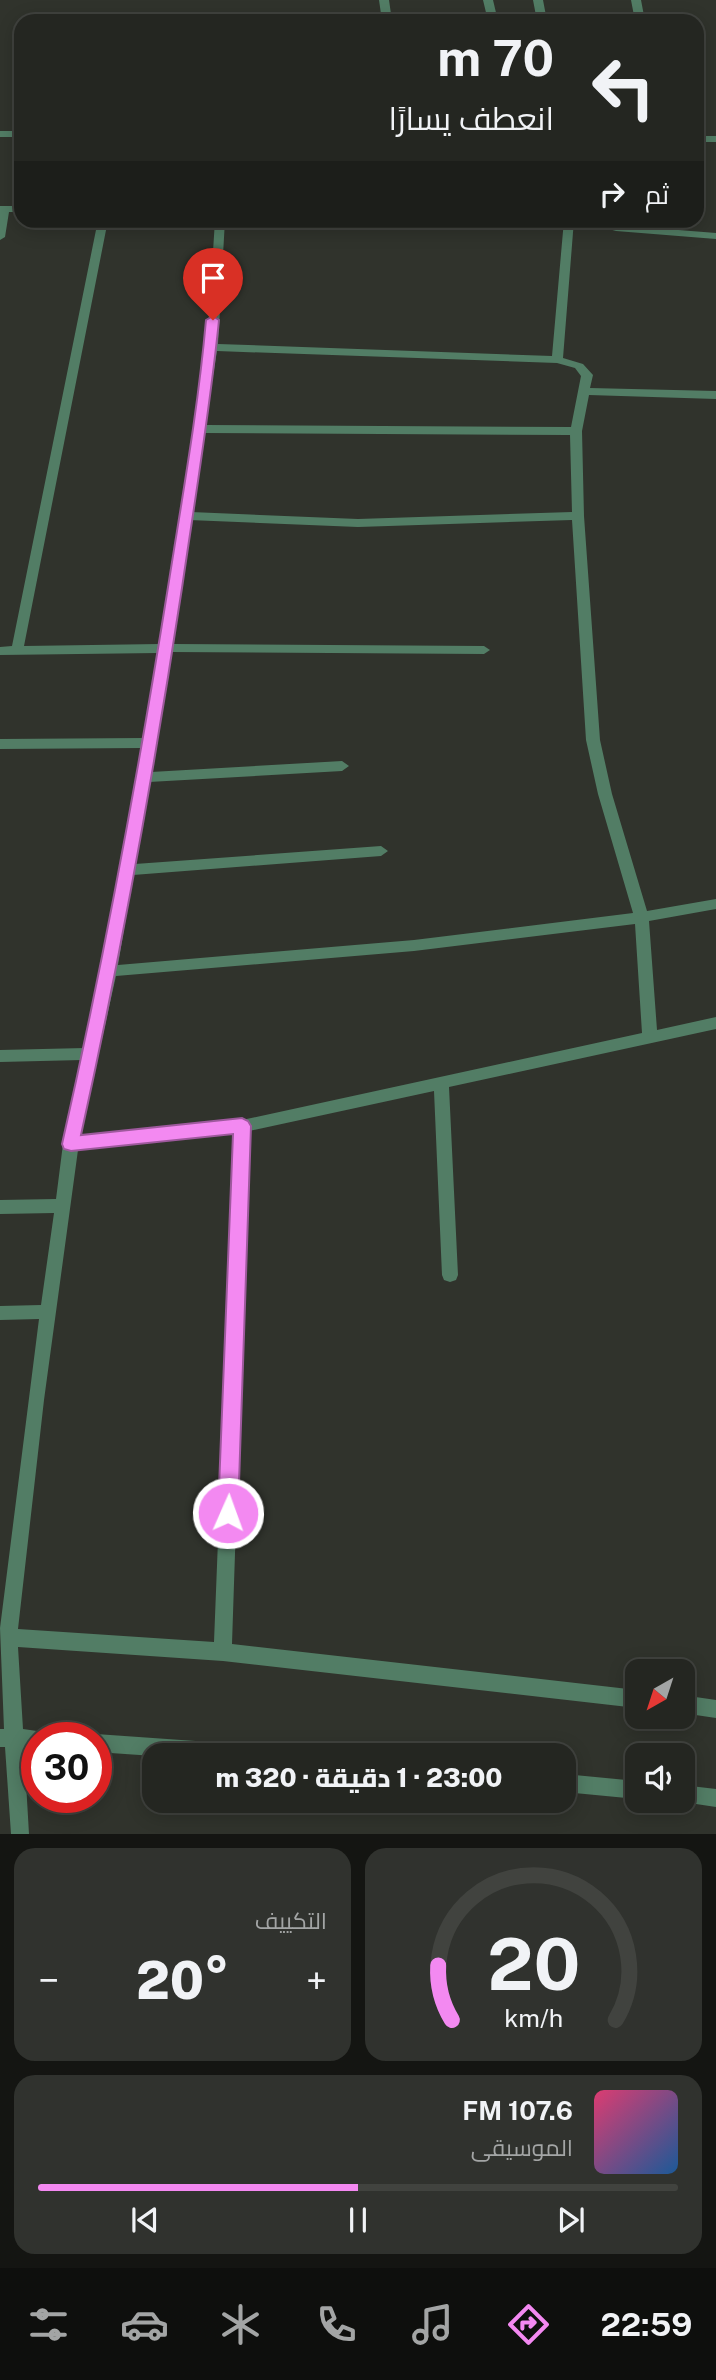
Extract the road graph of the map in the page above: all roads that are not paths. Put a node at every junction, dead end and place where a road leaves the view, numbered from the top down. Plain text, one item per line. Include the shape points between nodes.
1 (2, 209) edge
2 (101, 228) edge
3 (219, 228) edge
4 (568, 228) edge
5 (616, 228) edge
6 (716, 236) edge
7 (0, 237) edge
8 (212, 347) junction
9 (557, 360) junction
10 (585, 391) junction
11 (716, 395) edge
12 (200, 429) junction
13 (576, 431) junction
14 (184, 516) junction
15 (578, 516) junction
16 (164, 648) junction
17 (484, 650) dead end
18 (0, 651) edge
19 (17, 651) junction
20 (151, 743) junction
21 (0, 744) edge
22 (342, 766) dead end
23 (145, 777) junction
24 (381, 851) dead end
25 (128, 870) junction
26 (716, 904) edge
27 (642, 919) junction
28 (110, 971) junction
29 (716, 1023) edge
30 (650, 1039) junction
31 (89, 1054) junction
32 (0, 1056) edge
33 (441, 1083) junction
34 (242, 1126) junction
35 (71, 1144) junction
36 (63, 1206) junction
37 (0, 1207) edge
38 (450, 1275) dead end
39 (48, 1312) junction
40 (0, 1313) edge
41 (4, 1637) edge
42 (223, 1652) junction
43 (625, 1698) edge
44 (695, 1706) edge
45 (716, 1709) edge
46 (7, 1737) edge
47 (112, 1744) edge
48 (142, 1746) edge
49 (576, 1784) edge
50 (625, 1789) edge
51 (695, 1796) edge
52 (716, 1798) edge
53 (20, 1834) edge

1 - 7 street
2 - 19 street
3 - 8 street
4 - 9 street
5 - 6 street
8 - 9 street
8 - 12 street
9 - 10 street via 584,370
10 - 11 street
10 - 13 street
12 - 13 street
12 - 14 street
13 - 15 street
14 - 15 street via 358,523
14 - 16 street
15 - 27 street via 593,740
16 - 17 street
16 - 19 street
16 - 20 street
18 - 19 street
20 - 21 street
20 - 23 street
22 - 23 street
23 - 25 street
24 - 25 street
25 - 28 street
26 - 27 street
27 - 28 street via 519,935
27 - 30 street
28 - 31 street
29 - 30 street
30 - 33 street
31 - 32 street
31 - 35 street
33 - 34 street
33 - 38 street
34 - 35 street
34 - 42 street
35 - 36 street
36 - 37 street
36 - 39 street
39 - 40 street
39 - 41 street
41 - 42 street
41 - 46 street
42 - 43 street
44 - 45 street
46 - 53 street
47 - 48 street
49 - 50 street
51 - 52 street

